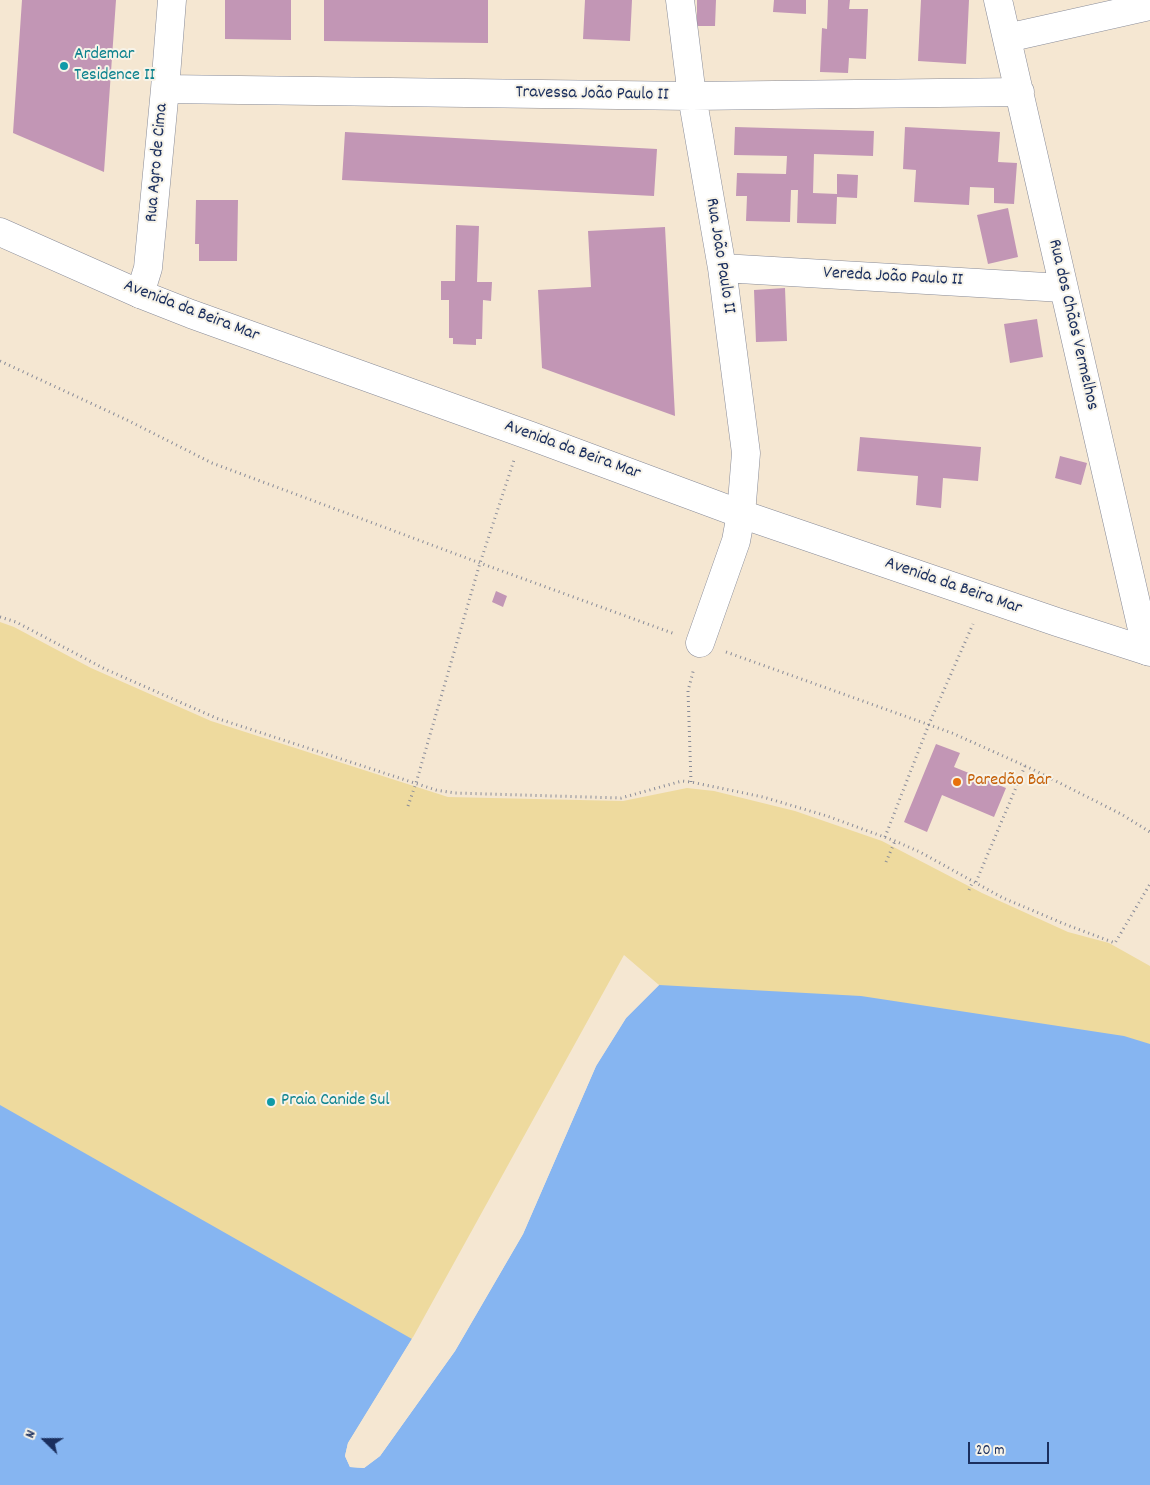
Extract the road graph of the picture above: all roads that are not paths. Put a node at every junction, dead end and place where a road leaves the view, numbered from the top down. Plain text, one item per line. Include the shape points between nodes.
1 (172, 0) edge
2 (680, 0) edge
3 (998, 0) edge
4 (1150, 6) edge
5 (1007, 38) junction
6 (165, 89) junction
7 (1020, 92) junction
8 (692, 96) junction
9 (0, 232) edge
10 (722, 268) junction
11 (1063, 288) junction
12 (140, 294) junction
13 (741, 514) junction
14 (700, 643) road end
15 (1148, 651) edge

1 - 6 street, Rua Agro de Cima
2 - 8 street, Rua João Paulo II
3 - 5 street, Rua dos Chãos Vermelhos
4 - 5 street
5 - 7 street, Rua dos Chãos Vermelhos
6 - 8 street, Travessa João Paulo II
6 - 12 street, Rua Agro de Cima via 148,268
7 - 8 street, Travessa João Paulo II
7 - 11 street, Rua dos Chãos Vermelhos
8 - 10 street, Rua João Paulo II
9 - 12 street, Avenida da Beira Mar
10 - 11 street, Vereda João Paulo II
10 - 13 street, Rua João Paulo II via 746,453
11 - 15 street, Rua dos Chãos Vermelhos
12 - 13 street, Avenida da Beira Mar
13 - 14 street, Rua João Paulo II via 736,541
13 - 15 street, Avenida da Beira Mar

